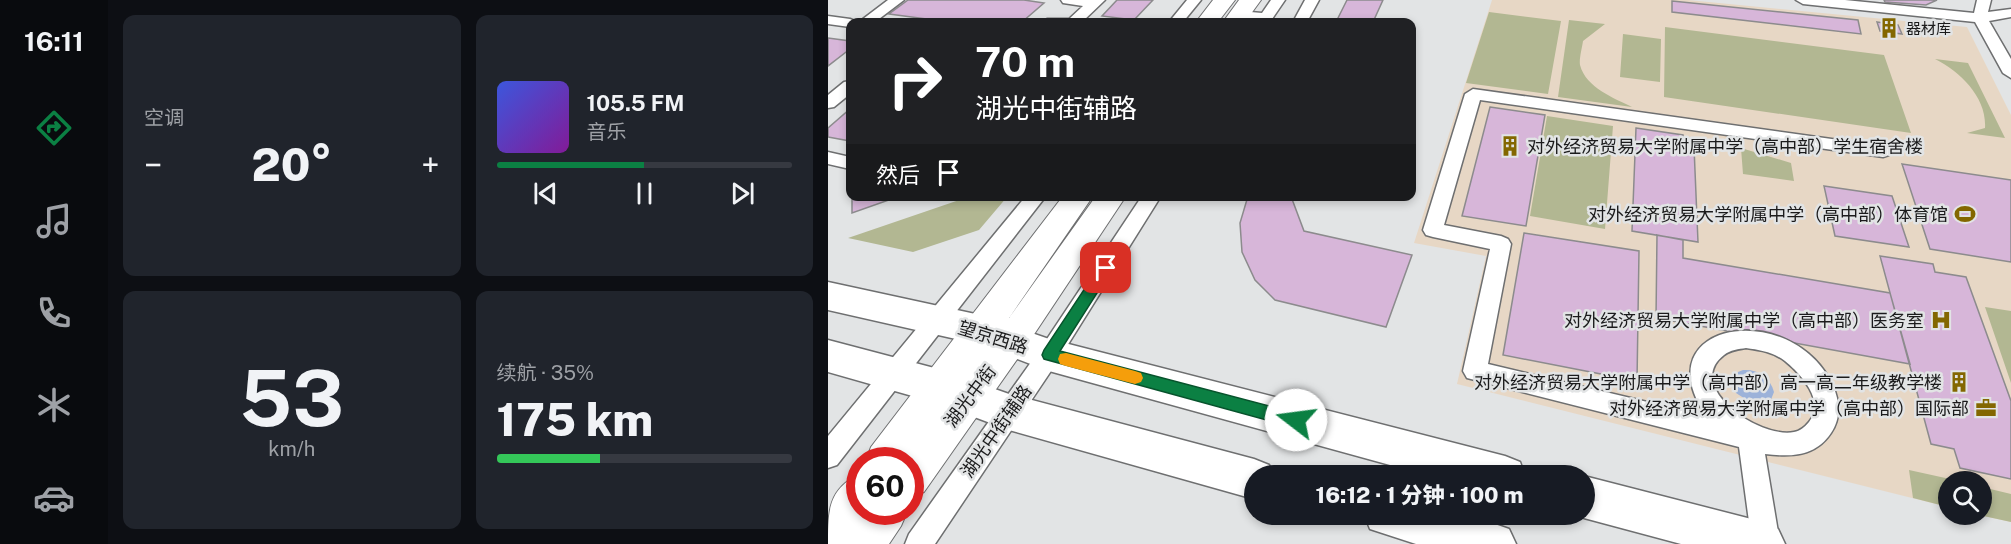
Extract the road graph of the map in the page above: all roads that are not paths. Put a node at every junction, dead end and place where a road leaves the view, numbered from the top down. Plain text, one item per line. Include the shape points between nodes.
1 (897, 0) edge
2 (1068, 0) edge
3 (1194, 0) edge
4 (1278, 0) edge
5 (1312, 0) edge
6 (1803, 0) edge
7 (1984, 0) edge
8 (1096, 2) edge
9 (1237, 9) edge
10 (2011, 13) edge
11 (872, 18) edge
12 (1078, 18) edge
13 (1179, 18) edge
14 (1216, 18) edge
15 (1260, 18) edge
16 (1266, 18) edge
17 (1301, 18) edge
18 (1980, 18) junction
19 (828, 20) edge
20 (846, 22) edge
21 (2011, 73) edge
22 (846, 89) edge
23 (828, 103) edge
24 (1883, 151) dead end
25 (828, 158) edge
26 (846, 162) edge
27 (1034, 201) edge
28 (1076, 201) edge
29 (1108, 201) edge
30 (1149, 201) edge
31 (828, 296) edge
32 (935, 322) junction
33 (995, 336) junction
34 (1049, 355) junction
35 (828, 356) edge
36 (892, 375) junction
37 (955, 391) junction
38 (1009, 412) junction
39 (1750, 438) junction
40 (898, 447) edge
41 (924, 451) edge
42 (828, 456) edge
43 (1463, 465) edge
44 (1244, 476) edge
45 (1595, 499) edge
46 (846, 512) edge
47 (877, 525) edge
48 (1425, 525) edge
49 (828, 535) edge
50 (863, 544) edge
51 (919, 544) edge
52 (1494, 544) edge
53 (1764, 544) edge

1 - 11 street
2 - 8 street
3 - 13 street
4 - 16 street
5 - 17 street
6 - 18 street
7 - 18 street
8 - 12 street
9 - 14 main road
9 - 15 street
10 - 18 street
18 - 21 street
19 - 20 street
22 - 23 street
24 - 39 street via 1473,94 1433,230 1501,244 1474,371
25 - 26 street
27 - 32 street
28 - 33 main road, 湖光中街
29 - 33 main road, 湖光中街
30 - 34 street, 湖光中街辅路
31 - 32 main road, 望京西路
32 - 33 main road, 望京西路
32 - 36 street
33 - 34 main road, 望京西路
33 - 37 main road, 湖光中街
34 - 38 street, 湖光中街辅路
34 - 43 main road, 望京西路
35 - 36 main road
36 - 37 main road
36 - 42 street
37 - 38 main road
37 - 40 main road, 湖光中街
37 - 41 main road, 湖光中街
38 - 44 main road
38 - 51 street, 湖光中街辅路
39 - 39 street via 1716,412 1701,379 1702,364 1710,352 1731,339 1762,340 1782,347 1807,367 1824,393 1827,411 1822,427 1810,439 1793,445 1772,445
39 - 53 street
45 - 53 main road
46 - 49 main road
47 - 50 main road
48 - 52 main road

